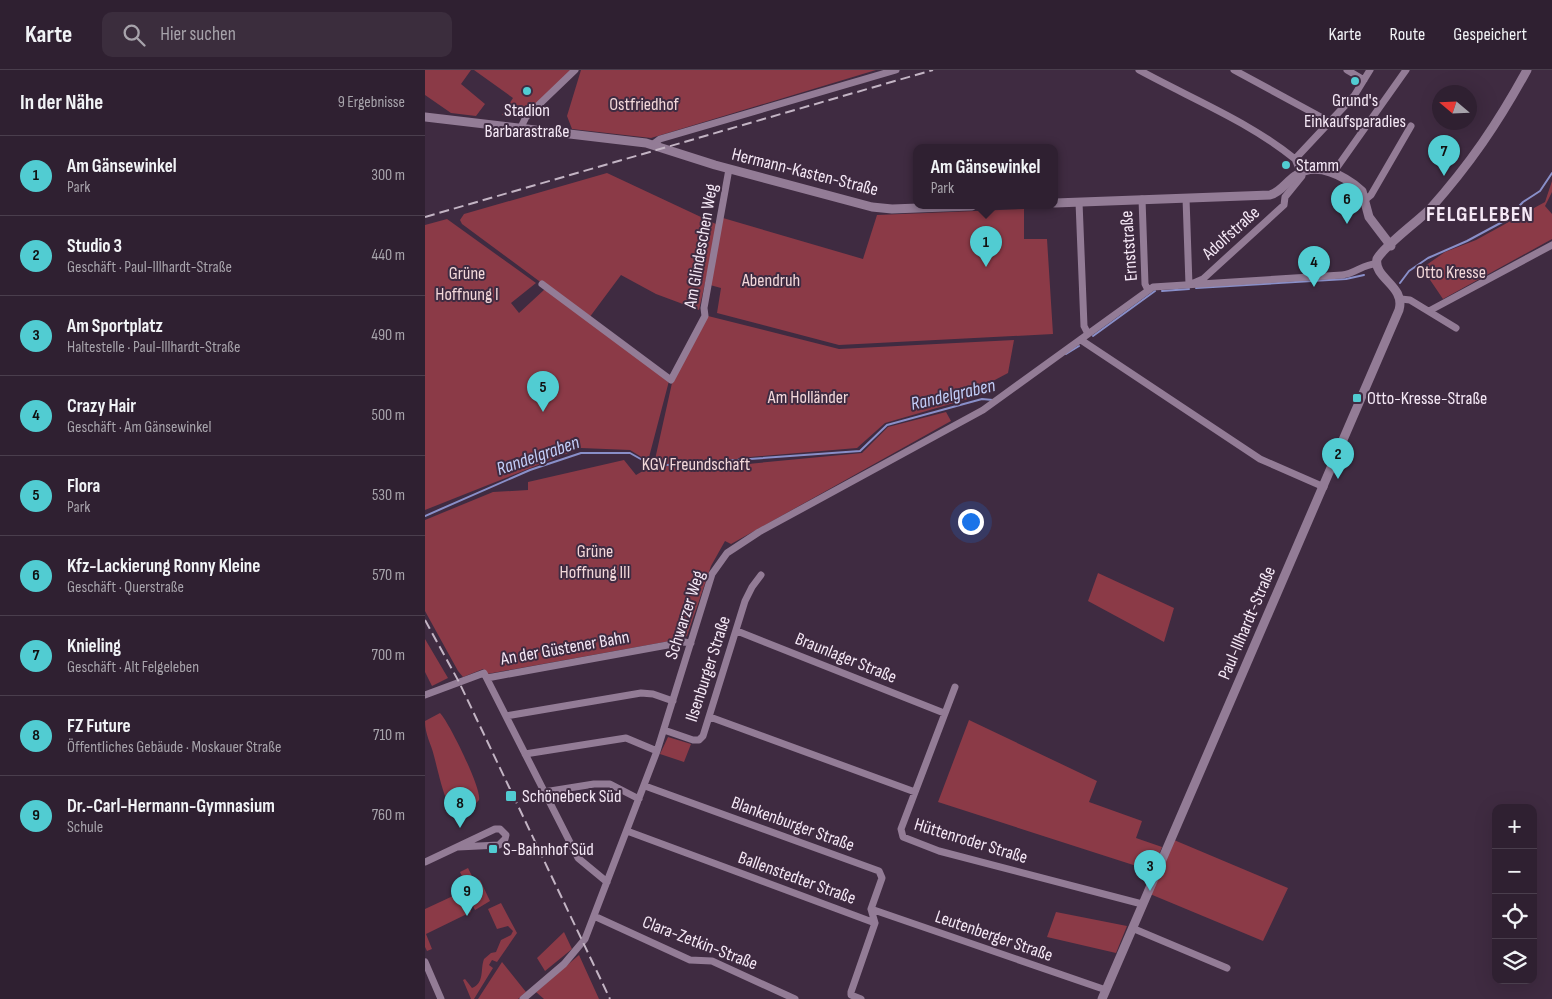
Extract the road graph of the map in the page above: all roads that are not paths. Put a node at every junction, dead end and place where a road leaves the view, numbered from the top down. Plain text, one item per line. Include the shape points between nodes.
1 (575, 70) edge
2 (896, 70) edge
3 (1139, 70) edge
4 (1234, 70) edge
5 (1347, 70) edge
6 (1370, 70) edge
7 (1406, 70) edge
8 (1527, 70) edge
9 (1364, 80) junction
10 (425, 117) edge
11 (1330, 122) junction
12 (1411, 126) dead end
13 (521, 128) junction
14 (652, 145) junction
15 (1295, 159) junction
16 (729, 169) junction
17 (1301, 172) junction
18 (1333, 173) junction
19 (1282, 194) junction
20 (1186, 198) junction
21 (1142, 199) junction
22 (1366, 199) junction
23 (1079, 202) junction
24 (1058, 203) edge
25 (913, 207) edge
26 (1552, 245) edge
27 (1391, 246) junction
28 (1376, 264) junction
29 (542, 284) dead end
30 (1189, 285) junction
31 (1148, 290) junction
32 (1401, 299) junction
33 (1429, 311) junction
34 (1455, 328) dead end
35 (1088, 334) junction
36 (1081, 340) junction
37 (1324, 486) junction
38 (761, 575) dead end
39 (737, 631) junction
40 (691, 643) junction
41 (487, 678) junction
42 (955, 687) dead end
43 (425, 695) edge
44 (673, 701) junction
45 (944, 713) junction
46 (506, 716) junction
47 (710, 717) junction
48 (664, 730) junction
49 (657, 751) junction
50 (525, 754) junction
51 (645, 786) junction
52 (544, 792) junction
53 (915, 792) junction
54 (639, 799) junction
55 (627, 831) junction
56 (458, 847) junction
57 (425, 862) edge
58 (607, 882) junction
59 (1142, 904) junction
60 (871, 909) junction
61 (594, 916) junction
62 (875, 923) junction
63 (1132, 928) junction
64 (425, 962) edge
65 (1227, 968) dead end
66 (1104, 995) edge
67 (441, 999) edge
68 (523, 999) edge
69 (795, 999) edge
70 (861, 999) edge

1 - 13 street via 526,117
2 - 14 street via 660,138
3 - 15 street via 1238,120
4 - 11 street
5 - 9 street
6 - 9 street
7 - 18 street
8 - 27 street via 1485,142 1429,209
9 - 11 street
10 - 13 street, Hermann-Kasten-Straße
11 - 15 street
12 - 22 street
13 - 14 street, Hermann-Kasten-Straße
14 - 16 street, Hermann-Kasten-Straße
15 - 17 street
16 - 25 street, Hermann-Kasten-Straße via 878,208
16 - 29 street, Am Glindeschen Weg via 705,316 671,380
17 - 18 street via 1318,168
17 - 19 street
18 - 22 street via 1357,186
19 - 20 street
19 - 30 street, Adolfstraße via 1284,205 1279,211 1203,279
20 - 21 street
20 - 30 street
21 - 23 street
21 - 31 street, Ernststraße via 1145,284
22 - 27 street via 1369,217
23 - 24 street
23 - 35 street
26 - 33 street
27 - 28 street via 1379,255
28 - 30 street via 1342,275
28 - 32 street
30 - 31 street via 1159,286
31 - 35 street, Schwarzer Weg
32 - 33 street via 1410,300
32 - 37 street, Paul-Illhardt-Straße
33 - 34 street
35 - 36 street, Schwarzer Weg
36 - 37 street via 1260,459
36 - 40 street, Schwarzer Weg via 989,405 727,553 712,574
37 - 59 street, Paul-Illhardt-Straße
38 - 39 street, Ilsenburger Straße via 751,586
39 - 45 street, Braunlager Straße
39 - 47 street, Ilsenburger Straße
40 - 41 street, An der Güstener Bahn
40 - 44 street, Schwarzer Weg
41 - 43 street via 484,673
41 - 46 street, An der Güstener Bahn
42 - 45 street
44 - 46 street via 641,693
44 - 48 street, Schwarzer Weg
45 - 53 street
46 - 50 street, An der Güstener Bahn
47 - 48 street, Ilsenburger Straße via 699,740
47 - 53 street, Hüttenroder Straße
48 - 49 street, Schwarzer Weg
49 - 50 street via 626,738
49 - 51 street, Schwarzer Weg
50 - 52 street, An der Güstener Bahn
51 - 54 street, Schwarzer Weg
51 - 60 street, Blankenburger Straße via 879,871 882,878
52 - 54 street via 610,784
52 - 58 street, An der Güstener Bahn via 578,858
53 - 59 street, Hüttenroder Straße via 901,829 906,839 939,851
54 - 55 street, Schwarzer Weg
55 - 58 street, Schwarzer Weg
55 - 62 street, Ballenstedter Straße
56 - 56 street via 499,845 505,835 500,829 495,829
56 - 57 street
58 - 61 street, Schwarzer Weg
59 - 63 street, Paul-Illhardt-Straße
60 - 62 street
60 - 66 street, Leutenberger Straße
61 - 68 street, Schwarzer Weg via 581,946
61 - 69 street, Clara-Zetkin-Straße via 690,960 712,961
62 - 70 street via 851,992 851,996
63 - 65 street
63 - 66 street, Paul-Illhardt-Straße
64 - 67 street

